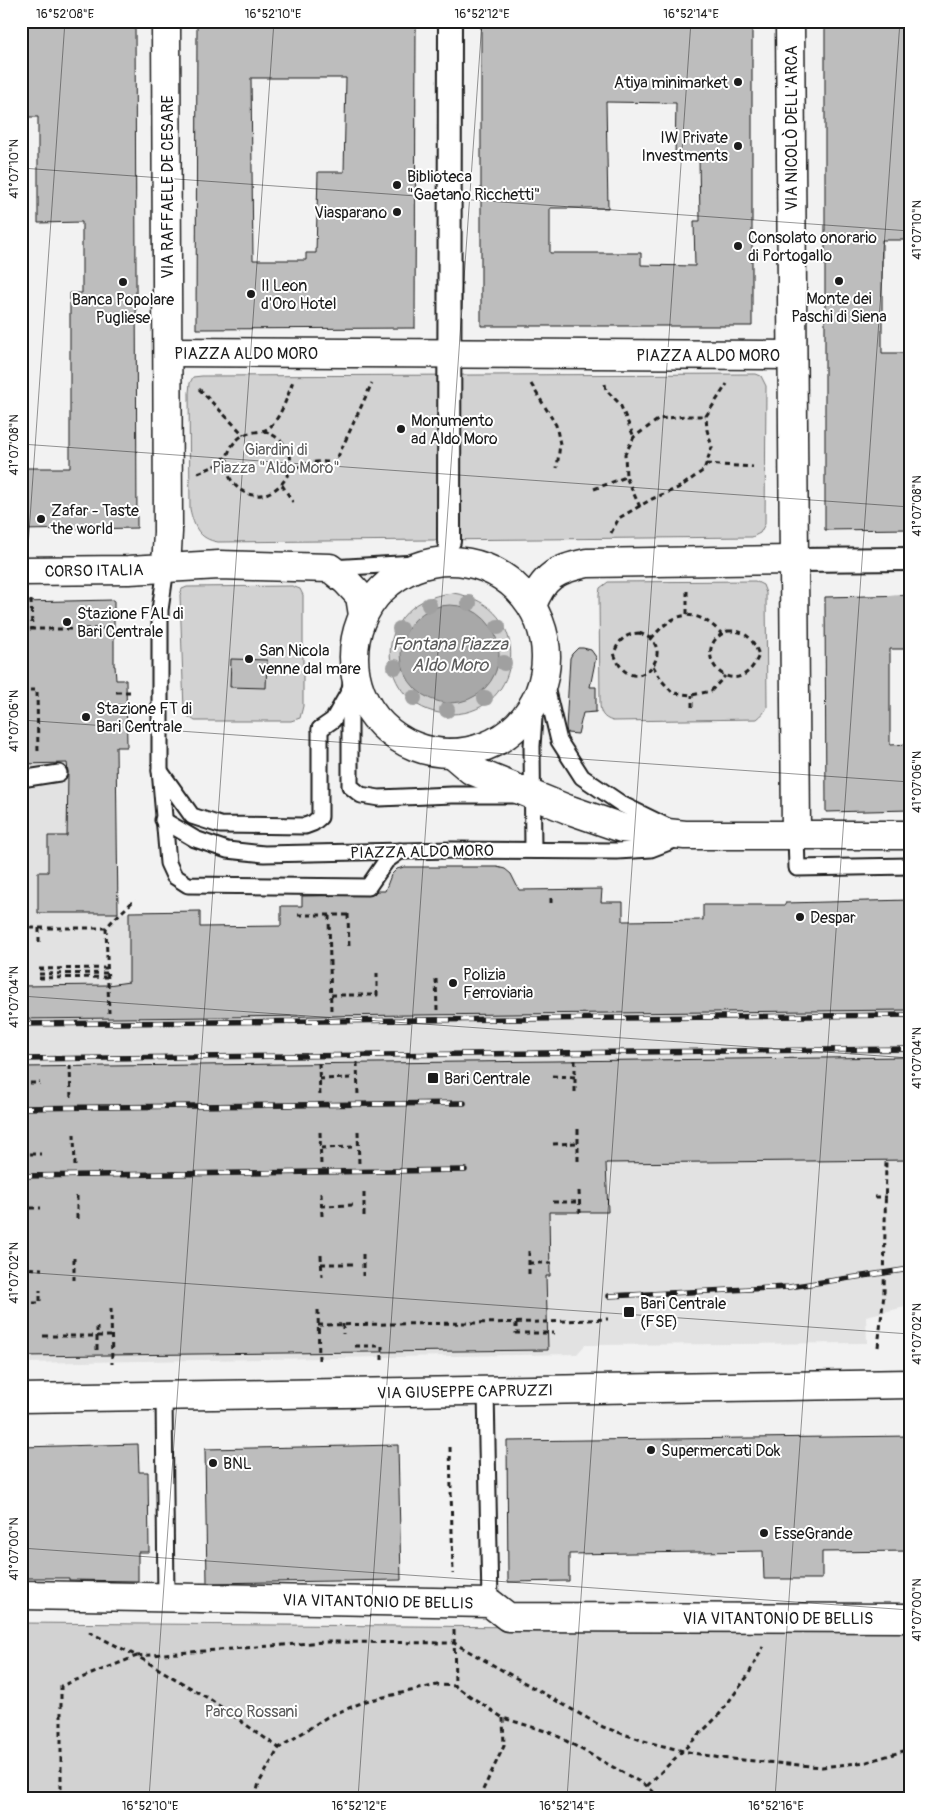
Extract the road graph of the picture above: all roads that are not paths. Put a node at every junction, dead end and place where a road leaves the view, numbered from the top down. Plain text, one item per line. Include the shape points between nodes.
1 (166, 21) edge
2 (450, 21) edge
3 (790, 21) edge
4 (168, 352) junction
5 (449, 353) junction
6 (792, 355) junction
7 (449, 551) junction
8 (910, 559) edge
9 (794, 560) junction
10 (320, 567) junction
11 (166, 568) junction
12 (21, 571) edge
13 (532, 606) junction
14 (364, 615) junction
15 (354, 663) junction
16 (350, 690) junction
17 (539, 691) junction
18 (314, 729) junction
19 (350, 729) junction
20 (452, 753) junction
21 (152, 771) junction
22 (59, 773) dead end
23 (21, 779) edge
24 (533, 796) junction
25 (163, 820) junction
26 (910, 834) edge
27 (796, 835) junction
28 (685, 836) junction
29 (533, 850) junction
30 (400, 851) junction
31 (910, 866) edge
32 (910, 1384) edge
33 (486, 1391) junction
34 (164, 1396) junction
35 (21, 1398) edge
36 (21, 1595) edge
37 (166, 1598) junction
38 (490, 1603) junction
39 (910, 1618) edge

1 - 4 street, VIA RAFFAELE DE CESARE
2 - 5 street
3 - 6 street, VIA NICOLÒ DELL'ARCA
4 - 5 street, PIAZZA ALDO MORO
4 - 11 street, PIAZZA ALDO MORO
5 - 6 street, PIAZZA ALDO MORO
5 - 7 street
6 - 9 street, PIAZZA ALDO MORO
7 - 10 lane
7 - 13 street via 465,562 495,572
7 - 14 street via 396,578 375,597
8 - 9 street
9 - 13 street via 587,563 566,567 548,578
9 - 27 street, PIAZZA ALDO MORO
10 - 11 street via 219,565
10 - 14 street via 346,581 360,596
11 - 12 street, CORSO ITALIA
11 - 21 lane, PIAZZA ALDO MORO via 160,610
13 - 17 street via 542,629 546,653
14 - 15 street via 356,639
15 - 16 lane
15 - 20 street via 360,692 375,717 396,736 422,749
16 - 18 lane via 333,720
16 - 19 lane
17 - 20 street via 520,723 500,739 476,749
17 - 24 lane via 532,746
17 - 28 lane via 559,741 582,777 623,805
18 - 19 lane
18 - 21 lane via 320,817 305,826 220,825 192,816
19 - 24 lane via 350,786 361,795 379,798
20 - 24 street, PIAZZA ALDO MORO via 471,770
21 - 25 lane, PIAZZA ALDO MORO
22 - 23 lane
24 - 28 street, PIAZZA ALDO MORO via 622,828
24 - 29 lane
25 - 30 lane, PIAZZA ALDO MORO via 194,839 244,853
25 - 30 lane, PIAZZA ALDO MORO via 168,863 174,876 188,885 368,887 386,861
26 - 27 street
27 - 28 street, PIAZZA ALDO MORO
27 - 31 lane via 797,868
28 - 29 lane, PIAZZA ALDO MORO via 651,849
29 - 30 lane, PIAZZA ALDO MORO
32 - 33 street, VIA GIUSEPPE CAPRUZZI
33 - 34 street, VIA GIUSEPPE CAPRUZZI
33 - 38 lane
34 - 35 street, VIA GIUSEPPE CAPRUZZI
34 - 37 lane
36 - 37 street, VIA VITANTONIO DE BELLIS
37 - 38 street, VIA VITANTONIO DE BELLIS via 454,1614
38 - 39 street, VIA VITANTONIO DE BELLIS via 508,1617

